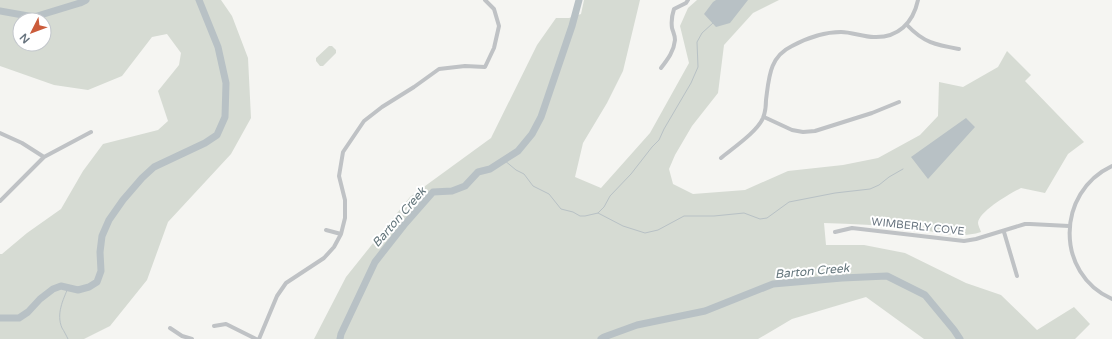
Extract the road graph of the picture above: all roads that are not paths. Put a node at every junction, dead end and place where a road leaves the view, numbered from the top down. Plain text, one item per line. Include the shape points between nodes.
1 (485, 0) edge
2 (688, 0) edge
3 (918, 0) edge
4 (907, 25) junction
5 (959, 49) dead end
6 (662, 68) dead end
7 (899, 102) dead end
8 (764, 117) junction
9 (91, 132) dead end
10 (0, 133) edge
11 (44, 157) junction
12 (721, 158) dead end
13 (1112, 166) edge
14 (0, 201) edge
15 (1069, 226) junction
16 (326, 230) dead end
17 (835, 232) dead end
18 (1004, 232) junction
19 (341, 234) junction
20 (1017, 276) dead end
21 (1112, 299) edge
22 (214, 326) dead end
23 (170, 328) dead end
24 (192, 339) edge
25 (257, 339) edge

1 - 19 street via 494,10 499,26 494,48 485,67 439,69 382,106 364,121 343,152 339,176 345,200 345,218
2 - 6 street via 674,9 672,29 675,42 672,54
3 - 4 street via 914,15
4 - 5 street via 925,41
4 - 8 street via 885,37 829,32 790,46 774,62 770,72
7 - 8 street via 815,131 792,130
8 - 12 street via 754,130
9 - 11 street
10 - 11 street
11 - 14 street
13 - 15 street via 1096,176 1078,197
15 - 18 street, WIMBERLY COVE via 1025,224
15 - 21 street via 1076,265 1090,284
16 - 19 street
17 - 18 street, WIMBERLY COVE via 852,228 964,241
18 - 20 street
19 - 25 street via 324,258 286,283 277,296
22 - 25 street via 226,324
23 - 24 street

